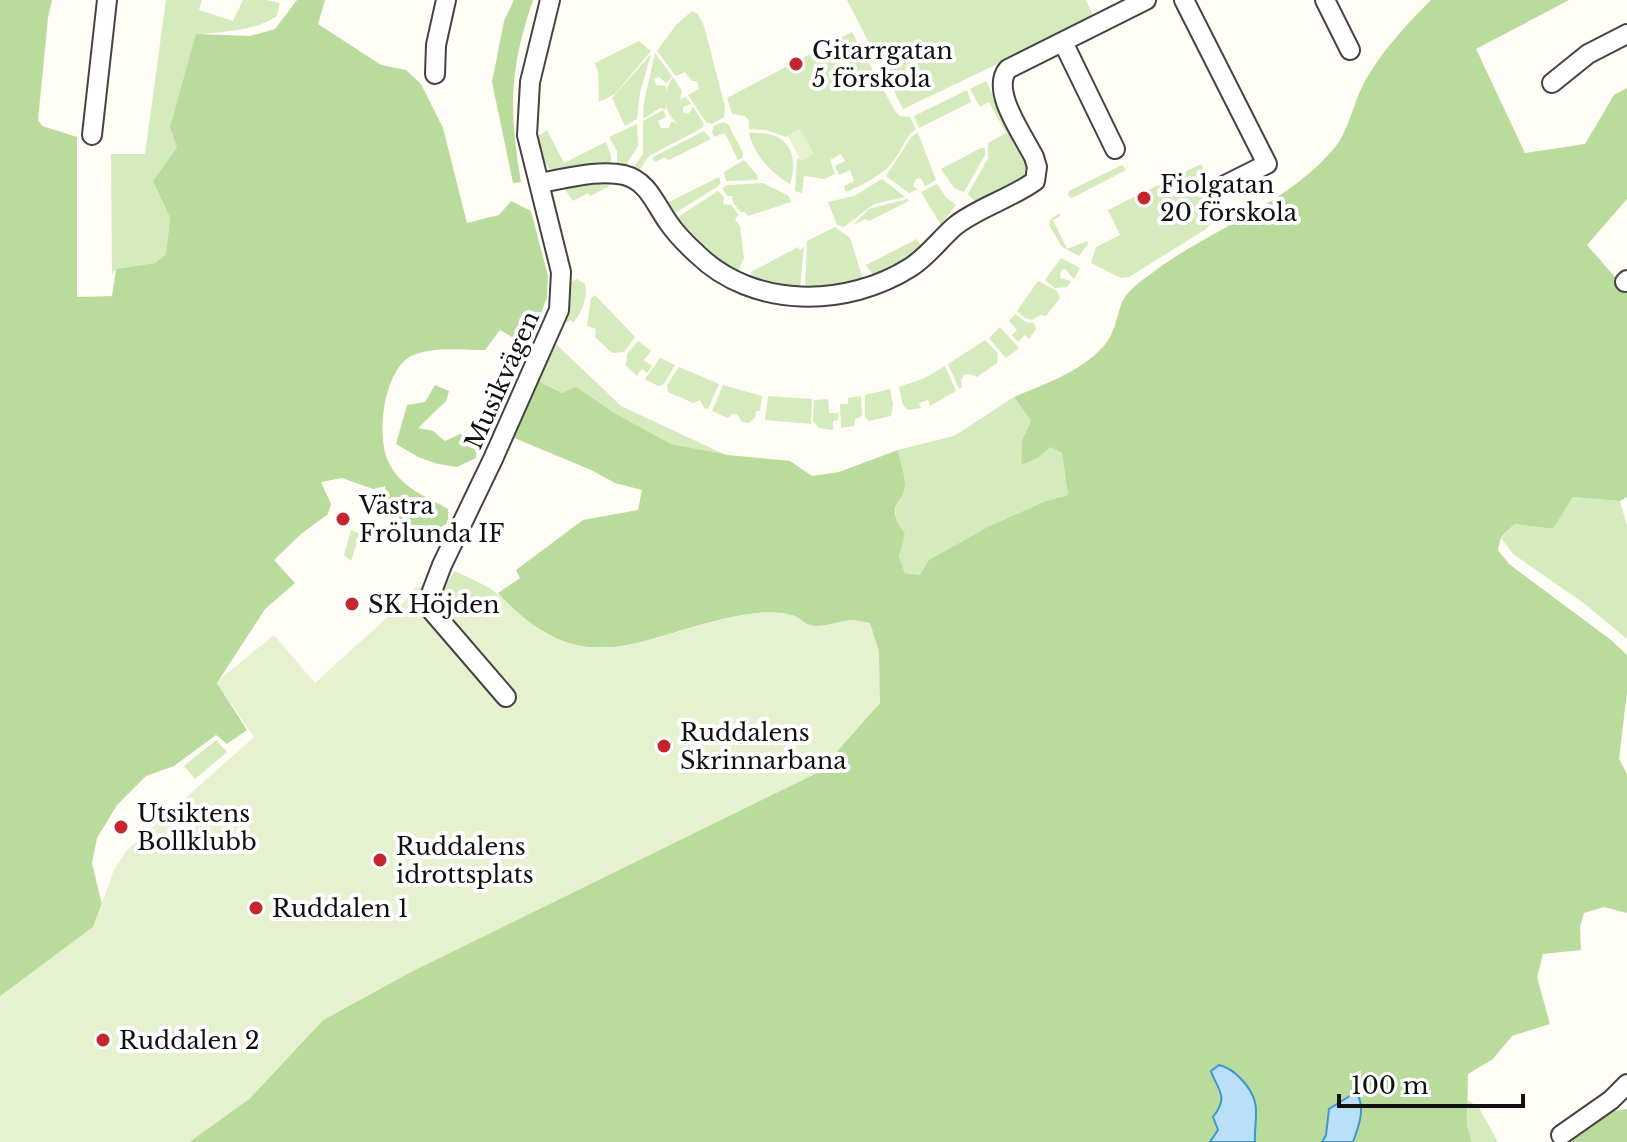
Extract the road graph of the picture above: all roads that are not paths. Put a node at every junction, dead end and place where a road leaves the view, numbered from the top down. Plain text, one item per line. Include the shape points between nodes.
1 (107, 0) edge
2 (446, 0) edge
3 (550, 0) edge
4 (1146, 0) edge
5 (1184, 0) edge
6 (1325, 0) edge
7 (1627, 34) edge
8 (1063, 42) junction
9 (1350, 50) dead end
10 (435, 74) dead end
11 (1552, 83) dead end
12 (92, 135) dead end
13 (1115, 149) dead end
14 (539, 183) junction
15 (1225, 185) dead end
16 (506, 697) dead end
17 (1627, 1084) edge
18 (1561, 1135) dead end

1 - 12 street
2 - 10 street
3 - 14 street, Musikvägen via 526,111
4 - 8 street
5 - 15 street via 1267,164
6 - 9 street
7 - 11 street via 1588,54
8 - 13 street
8 - 14 street via 1008,69 1001,86 1034,157 1035,181 956,226 914,266 844,296 770,292 717,271 684,242 642,184 624,175
14 - 16 street, Musikvägen via 561,272 559,310 429,599 432,611
17 - 18 street

